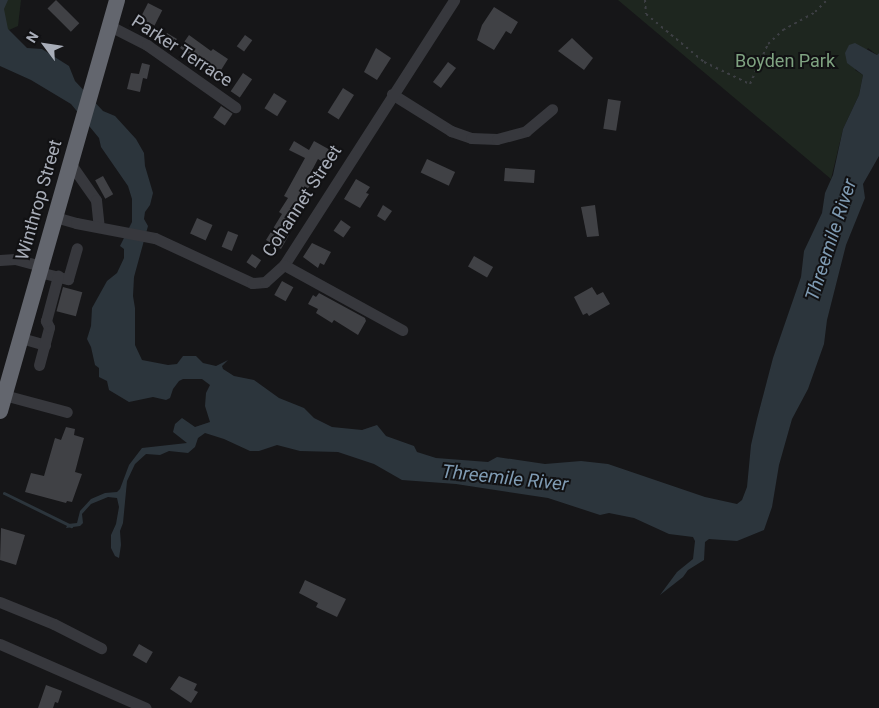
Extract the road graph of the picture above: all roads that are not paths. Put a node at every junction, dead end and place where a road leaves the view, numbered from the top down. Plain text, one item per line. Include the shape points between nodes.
1 (117, 0) edge
2 (454, 0) edge
3 (110, 26) junction
4 (392, 94) junction
5 (235, 107) dead end
6 (552, 109) dead end
7 (70, 163) junction
8 (55, 217) junction
9 (104, 228) junction
10 (77, 248) dead end
11 (0, 260) edge
12 (284, 265) junction
13 (40, 269) junction
14 (58, 276) junction
15 (402, 330) dead end
16 (20, 338) junction
17 (45, 345) junction
18 (39, 365) dead end
19 (2, 403) edge
20 (67, 412) dead end
21 (0, 602) edge
22 (0, 644) edge
23 (102, 648) dead end
24 (146, 708) edge

1 - 3 highway, Winthrop Street
2 - 4 street, Cohannet Street
3 - 5 street, Parker Terrace via 147,45
3 - 7 highway, Winthrop Street
4 - 6 street via 451,131 471,138 497,139 526,131
4 - 12 street, Cohannet Street
7 - 8 highway, Winthrop Street
7 - 9 street via 96,200
8 - 9 street, Cohannet Street
8 - 13 highway, Winthrop Street
9 - 12 street, Cohannet Street via 151,237 252,283 265,282
10 - 14 street via 68,279
11 - 13 street via 15,259
12 - 15 street
13 - 14 street
13 - 16 highway, Winthrop Street
14 - 17 street via 46,321 49,327
16 - 17 street
16 - 19 highway, Winthrop Street
17 - 18 street
19 - 20 street
21 - 23 street
22 - 24 street

